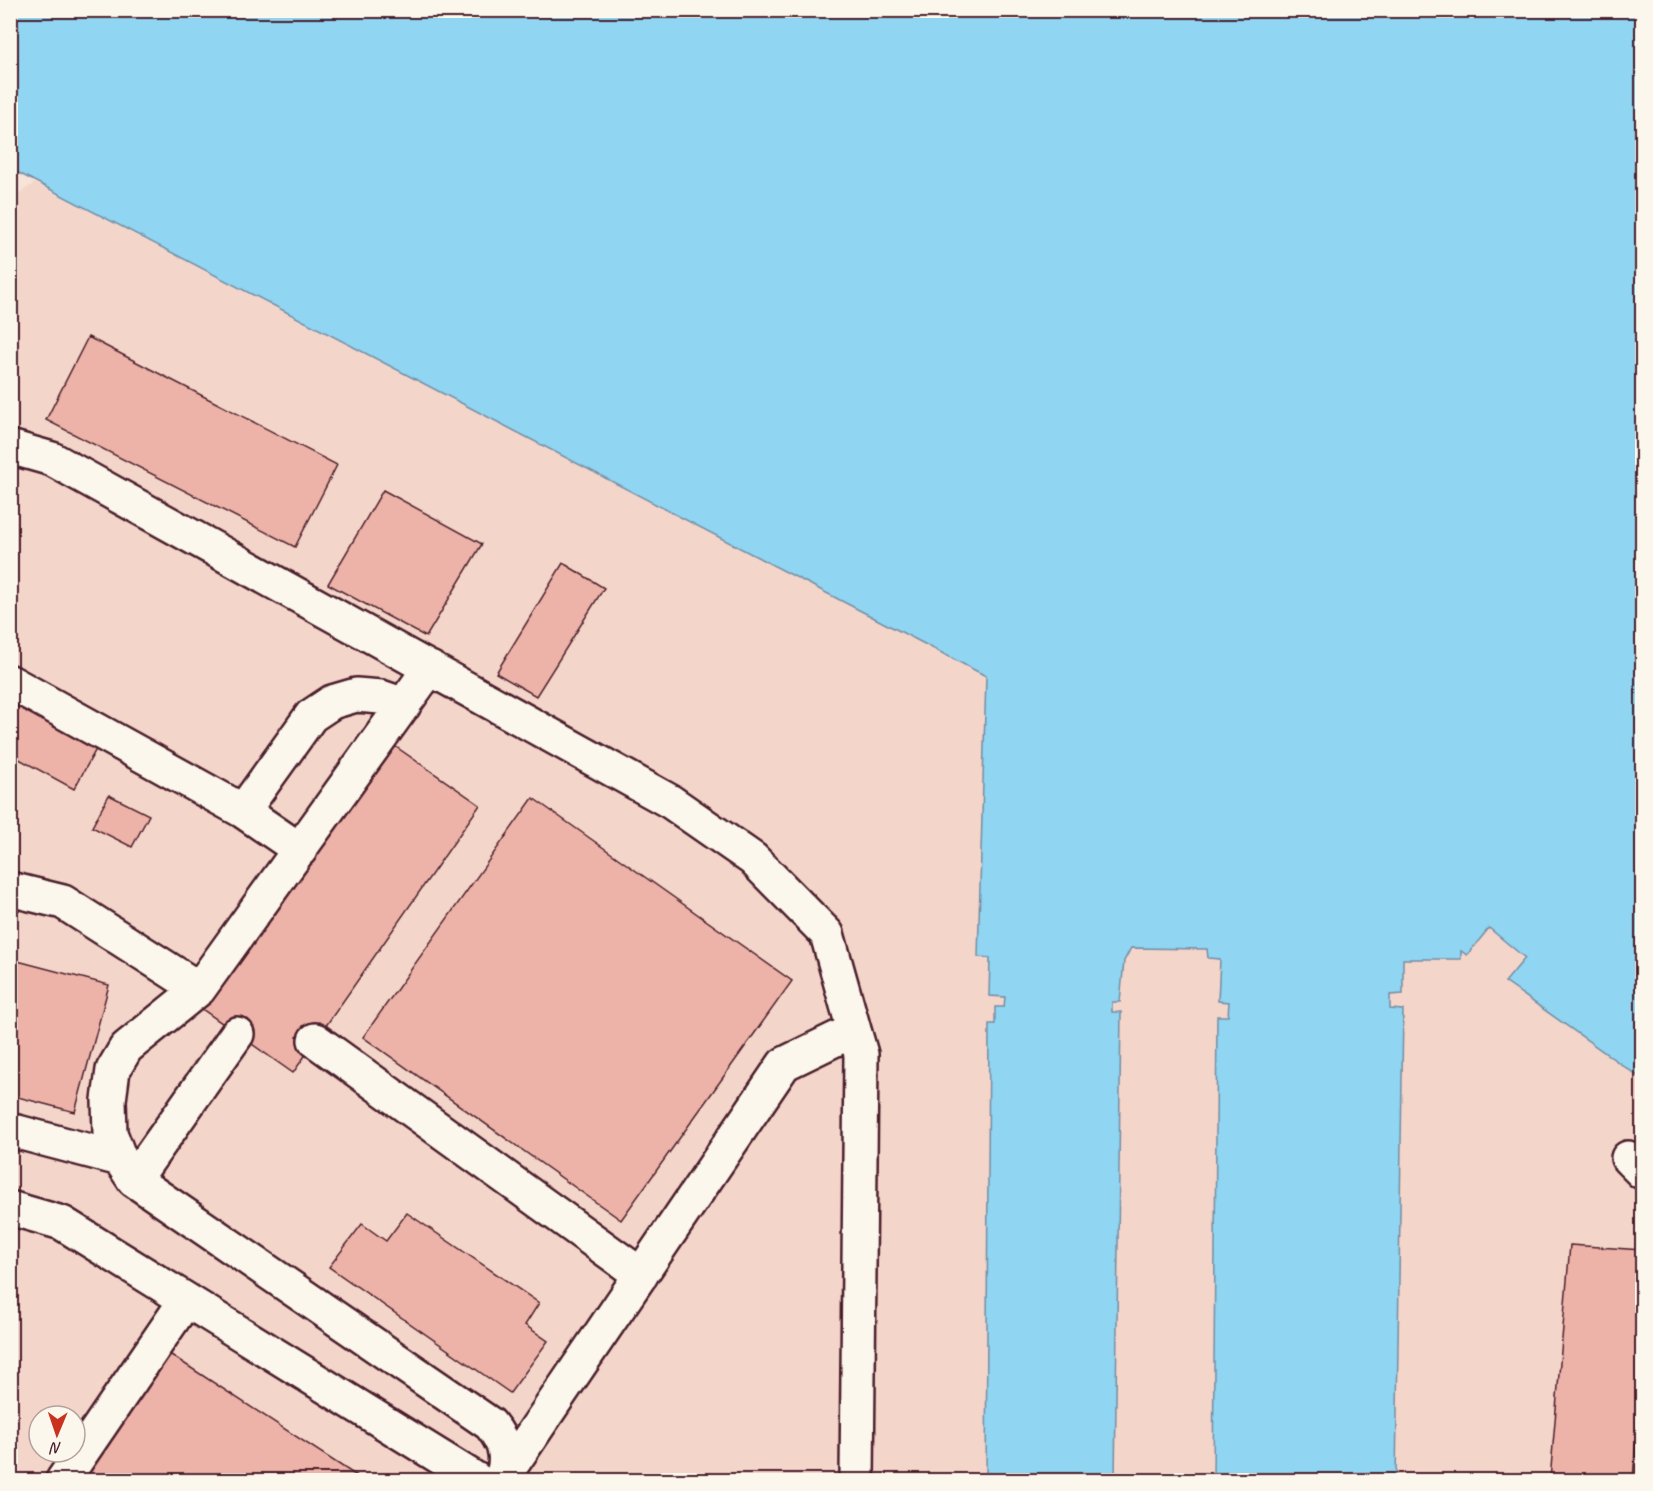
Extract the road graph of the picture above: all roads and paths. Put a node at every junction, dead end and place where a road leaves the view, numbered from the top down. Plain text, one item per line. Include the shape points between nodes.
1 (10, 447) edge
2 (430, 669) junction
3 (10, 682) edge
4 (404, 705) junction
5 (243, 812) junction
6 (300, 850) junction
7 (10, 889) edge
8 (199, 989) junction
9 (854, 1030) junction
10 (237, 1034) dead end
11 (315, 1040) dead end
12 (10, 1130) edge
13 (127, 1170) junction
14 (10, 1208) edge
15 (641, 1275) junction
16 (186, 1300) junction
17 (63, 1480) edge
18 (477, 1480) edge
19 (501, 1480) edge
20 (858, 1480) edge

1 - 2 lane via 52,459
2 - 4 lane
2 - 9 lane via 671,802 753,859 827,934
3 - 5 lane
4 - 5 lane via 381,697 356,695 332,702 311,716
4 - 6 lane
5 - 6 lane
6 - 8 lane
7 - 8 lane via 63,902
8 - 13 lane via 126,1048 113,1070 110,1133
9 - 15 lane via 784,1064
9 - 20 lane via 861,1054
10 - 13 lane
11 - 15 lane
12 - 13 lane
13 - 19 lane via 490,1424 505,1449
14 - 16 lane via 62,1223
15 - 19 lane
16 - 17 lane
16 - 18 lane

